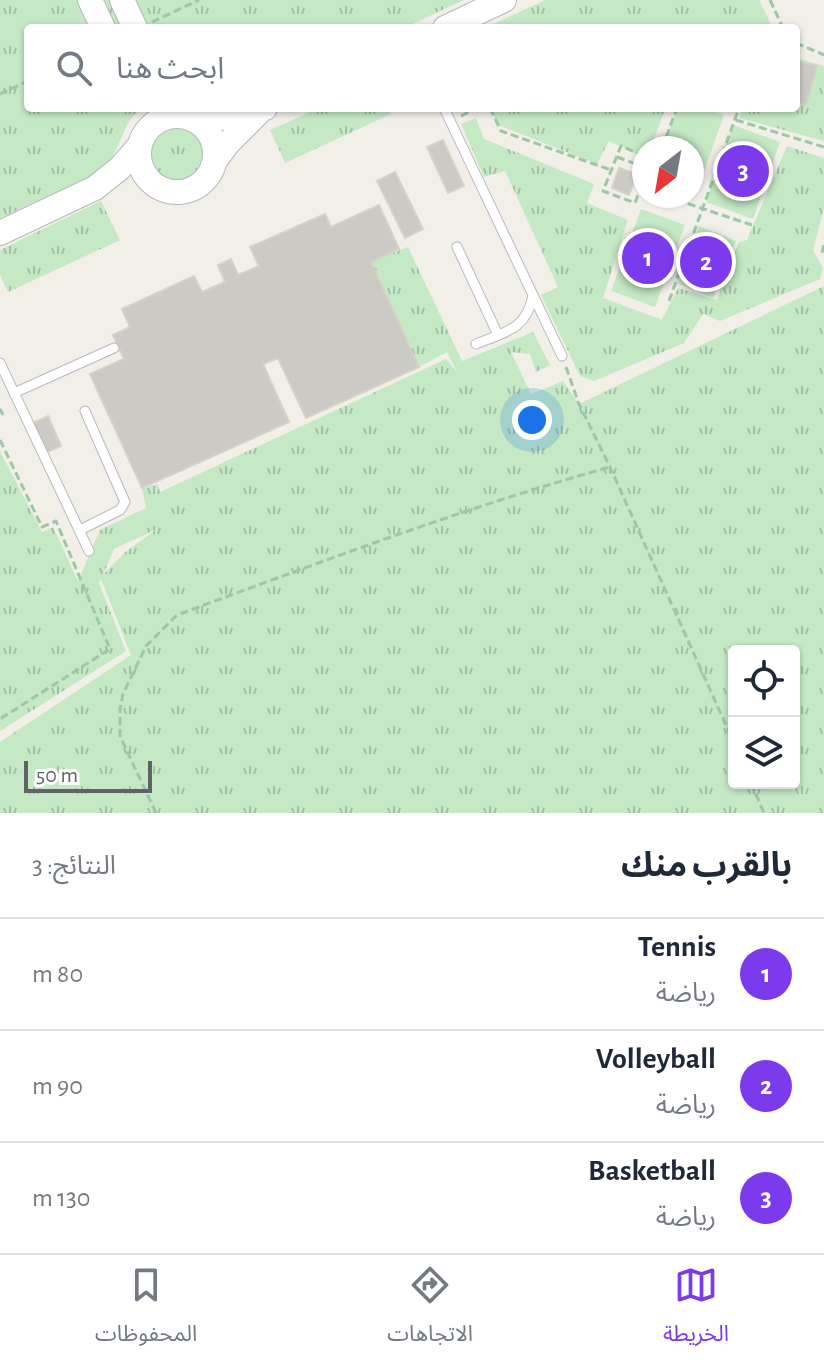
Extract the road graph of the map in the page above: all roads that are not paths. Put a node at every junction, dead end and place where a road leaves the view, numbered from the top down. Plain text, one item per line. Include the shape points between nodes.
1 (90, 0) edge
2 (122, 0) edge
3 (504, 0) edge
4 (101, 24) edge
5 (142, 24) edge
6 (453, 24) edge
7 (140, 112) edge
8 (249, 112) edge
9 (260, 112) edge
10 (446, 112) edge
11 (184, 115) edge
12 (143, 138) junction
13 (214, 162) junction
14 (95, 188) junction
15 (159, 188) junction
16 (0, 233) edge
17 (457, 247) dead end
18 (533, 296) junction
19 (498, 335) junction
20 (476, 344) dead end
21 (114, 348) dead end
22 (562, 356) road end
23 (0, 363) edge
24 (14, 393) junction
25 (85, 411) dead end
26 (80, 530) junction
27 (89, 551) dead end

1 - 4 street
2 - 5 street
3 - 6 street
7 - 12 street
8 - 11 street via 216,119
9 - 13 street
10 - 18 lane
11 - 12 street via 153,124
11 - 13 street via 211,138
12 - 14 street via 120,168
12 - 15 street via 142,169
13 - 15 street via 199,185 186,191
14 - 15 street
14 - 16 street
17 - 19 lane
18 - 19 lane via 523,322
18 - 22 lane
19 - 20 lane
21 - 24 lane
23 - 24 lane
24 - 26 lane
25 - 26 lane via 125,502 120,510
26 - 27 lane

